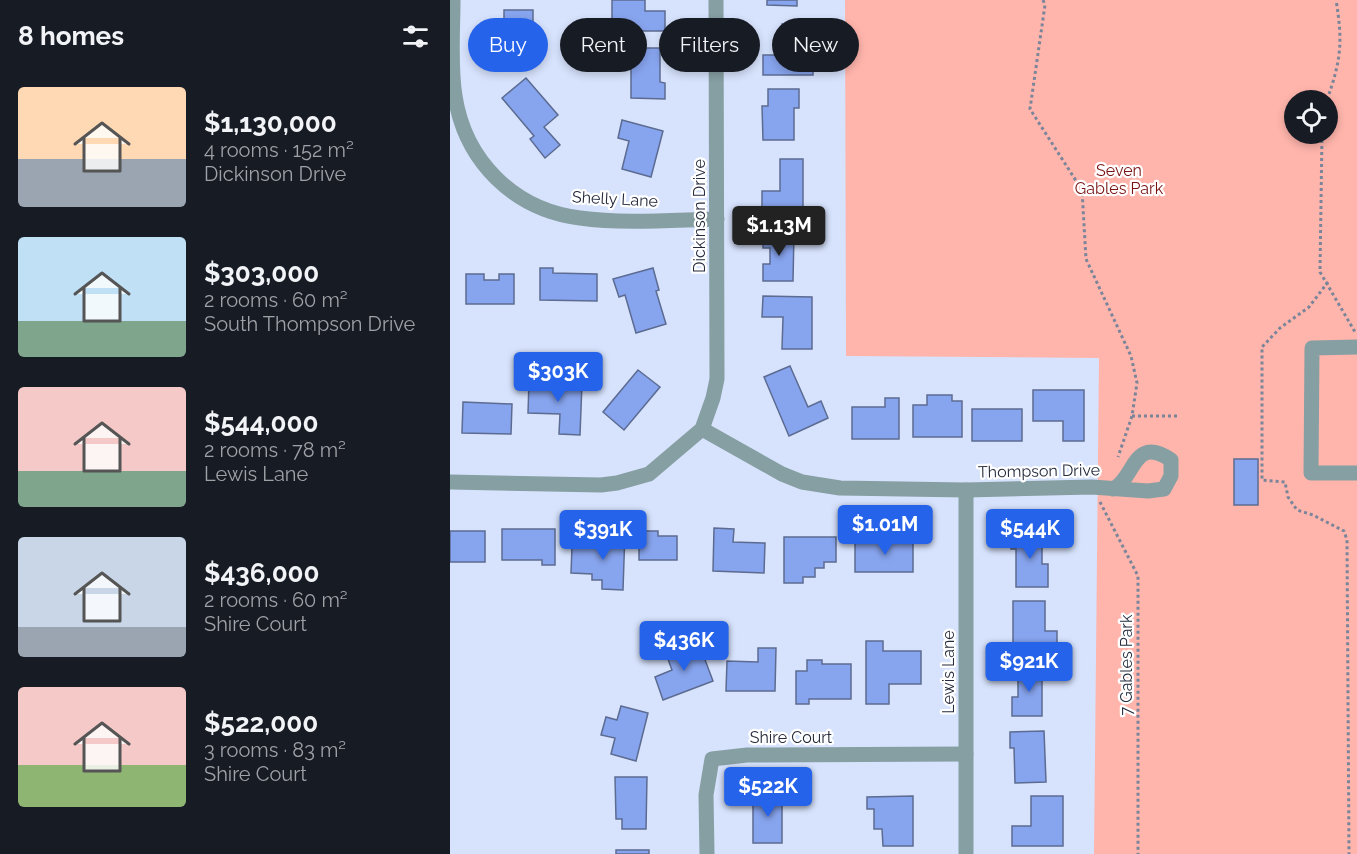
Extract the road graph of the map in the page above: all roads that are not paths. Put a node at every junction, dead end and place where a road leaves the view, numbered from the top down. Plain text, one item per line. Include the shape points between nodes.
1 (453, 0) edge
2 (716, 0) edge
3 (717, 219) junction
4 (1357, 347) edge
5 (702, 429) junction
6 (1357, 472) edge
7 (450, 482) edge
8 (1113, 489) dead end
9 (966, 490) junction
10 (966, 754) junction
11 (707, 854) edge
12 (966, 854) edge

1 - 3 street, Shelly Lane via 453,75 458,110 470,145 483,165 504,185 547,210 579,218
2 - 3 street, Dickinson Drive
3 - 5 street, Dickinson Drive via 717,379
4 - 6 street via 1312,348 1311,473
5 - 7 street via 649,474 617,483
5 - 9 street, Thompson Drive via 782,474 816,485
8 - 9 street, Thompson Drive
9 - 10 street, Lewis Lane
10 - 11 street, Shire Court via 747,754 712,759 706,795
10 - 12 street, Lewis Lane

